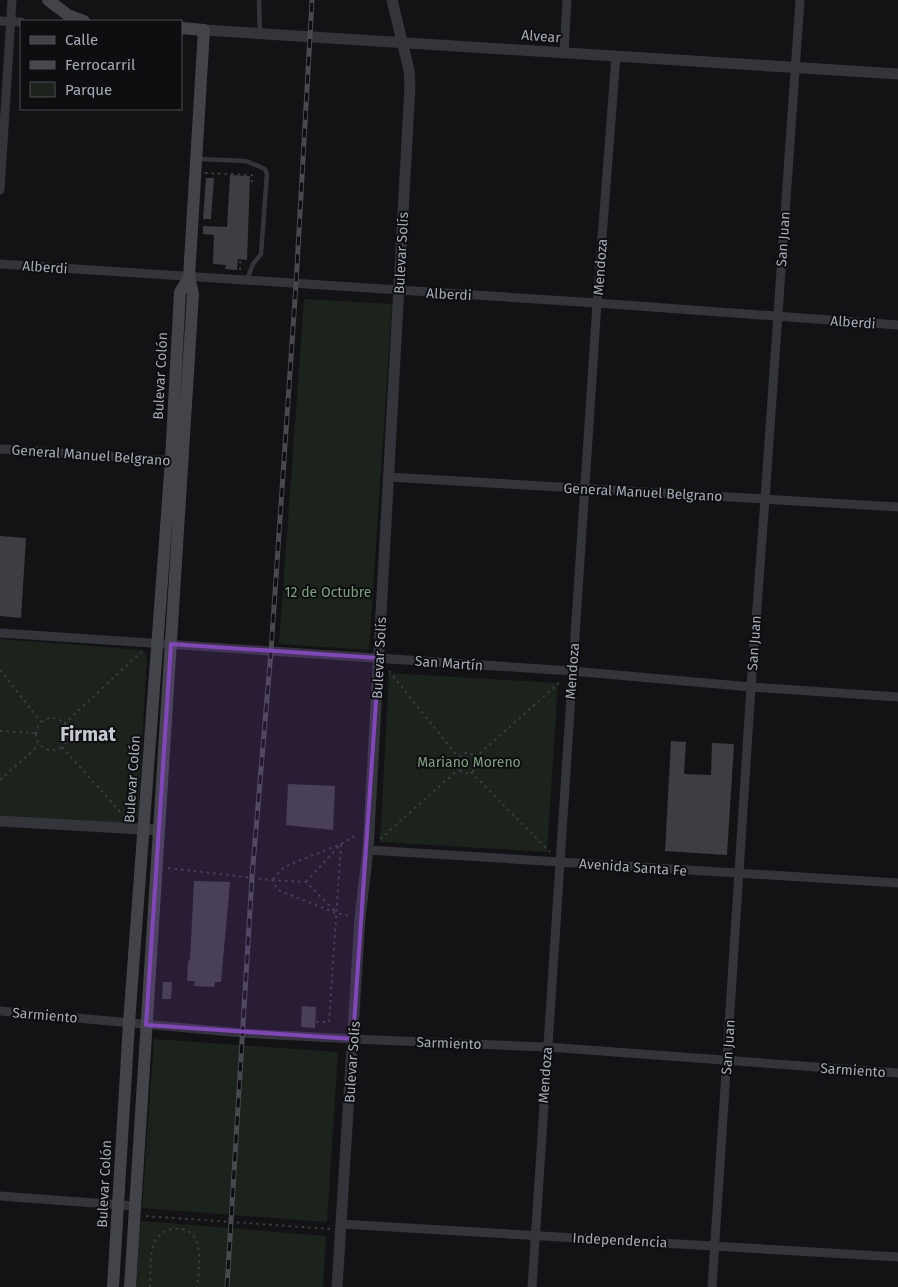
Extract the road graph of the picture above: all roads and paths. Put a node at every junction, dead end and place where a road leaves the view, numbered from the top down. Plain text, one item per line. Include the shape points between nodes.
1 (12, 0) edge
2 (48, 0) edge
3 (260, 0) edge
4 (392, 0) edge
5 (568, 0) edge
6 (800, 0) edge
7 (81, 20) edge
8 (0, 21) edge
9 (10, 22) junction
10 (20, 22) edge
11 (182, 28) edge
12 (204, 30) junction
13 (260, 34) junction
14 (402, 42) junction
15 (564, 53) junction
16 (616, 56) junction
17 (795, 67) junction
18 (898, 74) edge
19 (196, 159) junction
20 (196, 173) junction
21 (252, 182) dead end
22 (0, 190) edge
23 (247, 254) dead end
24 (241, 260) dead end
25 (0, 264) edge
26 (190, 277) junction
27 (247, 281) junction
28 (399, 291) junction
29 (597, 303) junction
30 (778, 317) junction
31 (898, 325) edge
32 (0, 449) edge
33 (177, 460) junction
34 (389, 477) junction
35 (585, 488) junction
36 (765, 499) junction
37 (898, 507) edge
38 (0, 633) edge
39 (157, 643) junction
40 (171, 644) junction
41 (379, 658) junction
42 (0, 670) edge
43 (572, 670) junction
44 (751, 687) junction
45 (898, 697) edge
46 (41, 722) junction
47 (64, 724) junction
48 (0, 731) edge
49 (35, 733) junction
50 (39, 746) junction
51 (62, 747) junction
52 (458, 757) junction
53 (476, 758) junction
54 (459, 769) junction
55 (472, 772) junction
56 (0, 780) edge
57 (124, 817) dead end
58 (0, 821) edge
59 (369, 827) junction
60 (143, 829) junction
61 (158, 830) junction
62 (341, 844) junction
63 (368, 850) junction
64 (560, 862) junction
65 (156, 866) junction
66 (739, 873) junction
67 (272, 880) junction
68 (306, 882) junction
69 (898, 883) edge
70 (336, 913) junction
71 (360, 918) junction
72 (0, 1011) edge
73 (316, 1022) dead end
74 (129, 1023) junction
75 (146, 1025) junction
76 (353, 1040) junction
77 (547, 1047) junction
78 (727, 1061) junction
79 (898, 1073) edge
80 (0, 1196) edge
81 (118, 1204) junction
82 (135, 1210) junction
83 (341, 1227) junction
84 (535, 1235) junction
85 (715, 1246) junction
86 (898, 1257) edge
87 (113, 1287) edge
88 (130, 1287) edge
89 (150, 1287) edge
90 (197, 1287) edge
91 (337, 1287) edge
92 (532, 1287) edge
93 (712, 1287) edge

1 - 9 street
2 - 7 main road via 68,15
3 - 13 lane
4 - 14 street, Bulevar Solís
5 - 15 street
6 - 17 street, San Juan
8 - 9 street
9 - 10 street
9 - 22 street
11 - 12 main road, Alvear
12 - 13 street, Alvear
12 - 19 main road, Bulevar Colón
13 - 14 street, Alvear
14 - 15 street, Alvear
14 - 28 street, Bulevar Solís via 410,86
15 - 16 street, Alvear
16 - 17 street, Alvear
16 - 29 street, Mendoza
17 - 18 street, Alvear
17 - 30 street, San Juan
19 - 20 main road, Bulevar Colón
19 - 27 lane via 246,161 265,169 261,254
20 - 21 path via 252,175
20 - 26 main road, Bulevar Colón
23 - 24 path via 241,253
25 - 26 street, Alberdi
26 - 27 street, Alberdi
26 - 33 main road, Bulevar Colón via 180,292
27 - 28 street, Alberdi
28 - 29 street, Alberdi
28 - 34 street, Bulevar Solís
29 - 30 street, Alberdi
29 - 35 street, Mendoza
30 - 31 street, Alberdi
30 - 36 street, San Juan
32 - 33 street, General Manuel Belgrano
33 - 39 main road, Bulevar Colón
33 - 40 main road, Bulevar Colón
34 - 35 street, General Manuel Belgrano
34 - 41 street, Bulevar Solís
35 - 36 street, General Manuel Belgrano
35 - 43 street, Mendoza
36 - 37 street, General Manuel Belgrano
36 - 44 street, San Juan
38 - 39 street, San Martín
39 - 40 street, San Martín
39 - 47 path via 143,650
39 - 60 main road, Bulevar Colón
40 - 41 street, San Martín
40 - 61 main road, Bulevar Colón
41 - 43 street, San Martín
41 - 52 path
41 - 59 street, Bulevar Solís
42 - 46 path
43 - 44 street, San Martín
43 - 53 path
43 - 64 street, Mendoza
44 - 45 street, San Martín
44 - 66 street, San Juan
46 - 47 path via 52,718
46 - 49 path
47 - 51 path via 68,736
48 - 49 path
49 - 50 path
50 - 51 path via 52,751
50 - 56 path
51 - 57 path
52 - 53 path via 470,753
52 - 54 path via 456,764
53 - 55 path
54 - 55 path via 465,773
54 - 63 path
55 - 64 path
58 - 60 street
59 - 62 path
59 - 63 street, Bulevar Solís
60 - 61 street
60 - 74 main road, Bulevar Colón
61 - 65 main road, Bulevar Colón
62 - 67 path via 284,867
62 - 68 path
62 - 70 path
63 - 64 street, Avenida Santa Fe
63 - 71 street, Bulevar Solís
64 - 66 street, Avenida Santa Fe
64 - 77 street, Mendoza
65 - 67 path
65 - 75 main road, Bulevar Colón
66 - 69 street, Avenida Santa Fe
66 - 78 street, San Juan
67 - 68 path
67 - 70 path via 278,890
68 - 70 path
70 - 71 path
70 - 73 path via 329,1022
71 - 76 street, Bulevar Solís
72 - 74 street, Sarmiento
74 - 75 street, Sarmiento
74 - 81 main road, Bulevar Colón
75 - 76 street, Sarmiento
75 - 82 main road, Bulevar Colón
76 - 77 street, Sarmiento
76 - 83 street, Bulevar Solís
77 - 78 street, Sarmiento
77 - 84 street, Mendoza
78 - 79 street, Sarmiento
78 - 85 street, San Juan
80 - 81 street
81 - 82 street
81 - 87 main road, Bulevar Colón
82 - 83 path
82 - 88 main road, Bulevar Colón
83 - 84 street, Independencia
83 - 91 street, Bulevar Solís
84 - 85 street, Independencia
84 - 92 street, Mendoza
85 - 86 street, Independencia
85 - 93 street, San Juan
89 - 90 path via 152,1249 156,1238 166,1230 178,1229 192,1236 199,1247

